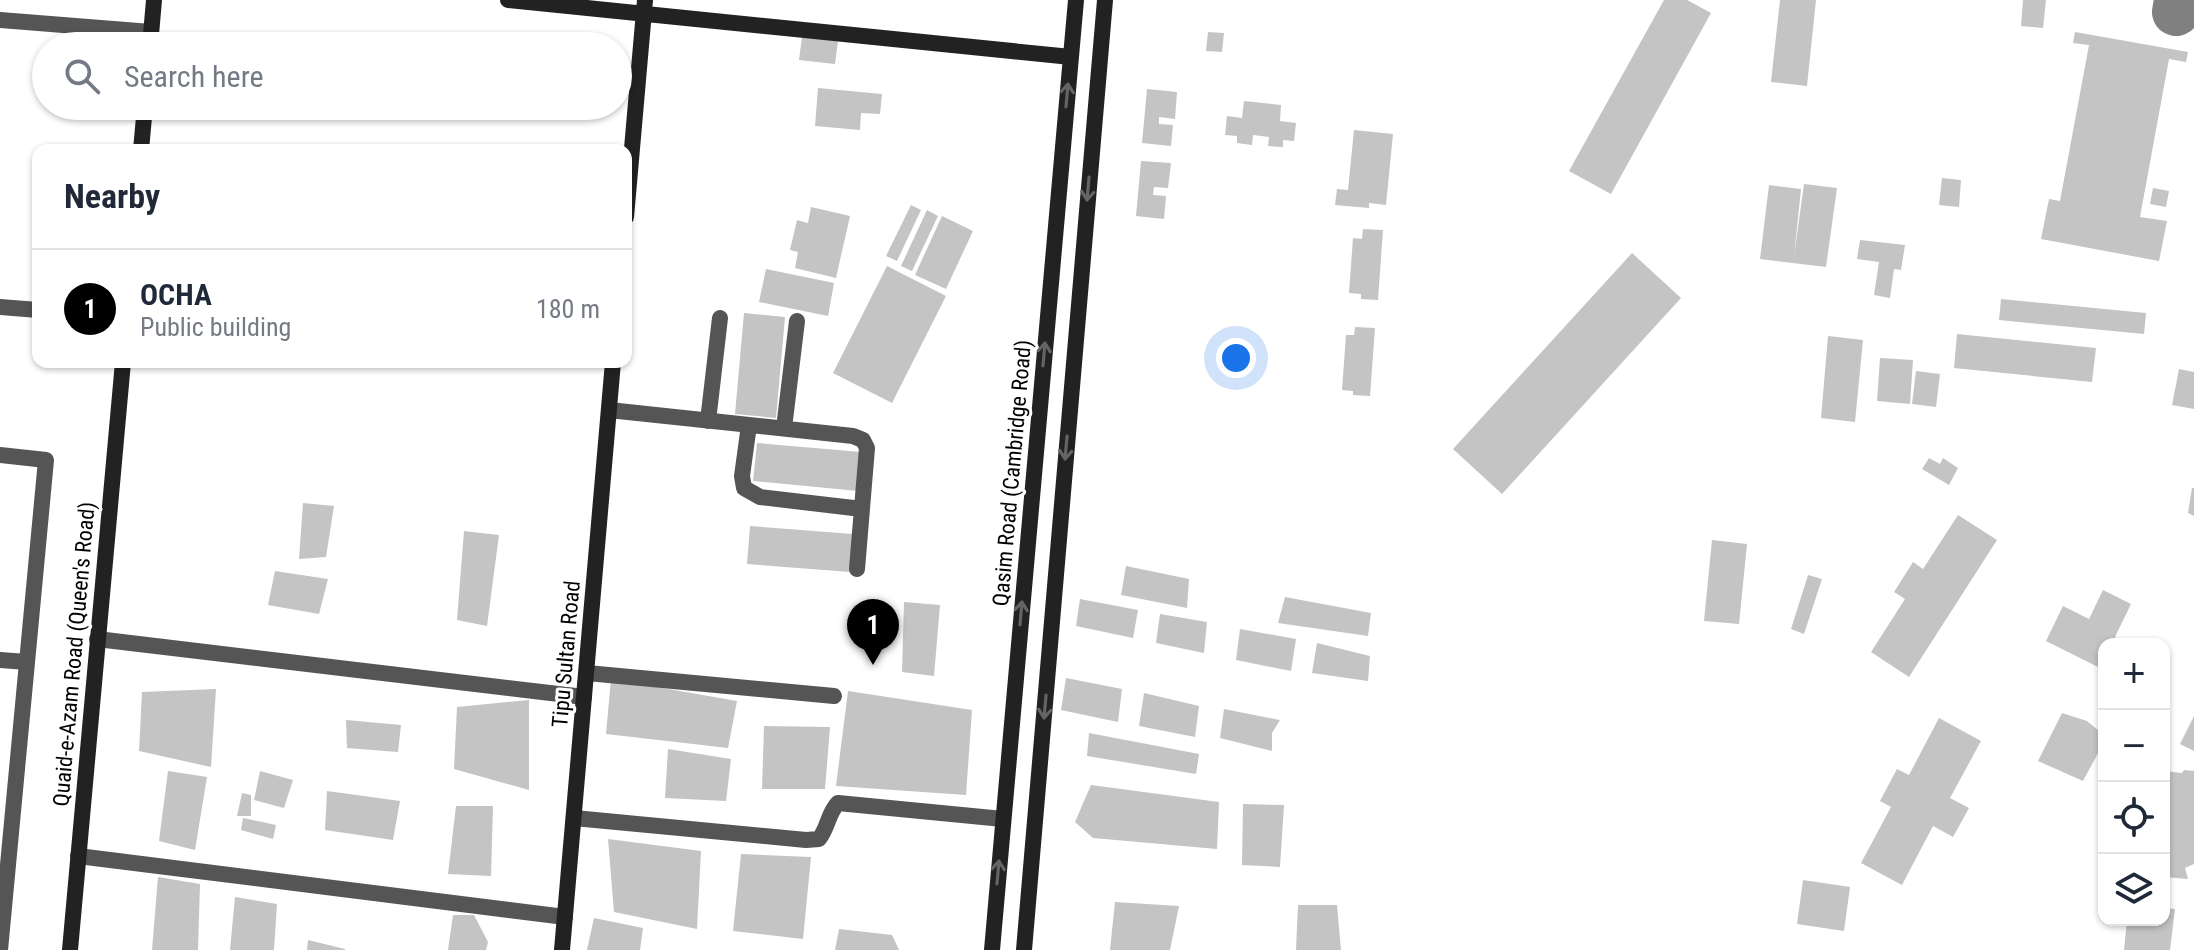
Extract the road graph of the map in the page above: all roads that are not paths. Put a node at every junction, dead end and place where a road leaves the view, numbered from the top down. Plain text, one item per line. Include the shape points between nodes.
1 (154, 0) edge
2 (508, 0) edge
3 (1076, 0) edge
4 (1105, 0) edge
5 (644, 7) edge
6 (0, 20) edge
7 (95, 32) edge
8 (152, 32) edge
9 (1071, 57) junction
10 (144, 120) edge
11 (142, 144) edge
12 (632, 147) edge
13 (0, 307) edge
14 (32, 310) edge
15 (720, 318) dead end
16 (797, 321) dead end
17 (122, 368) edge
18 (612, 368) edge
19 (609, 410) junction
20 (708, 421) junction
21 (749, 425) junction
22 (784, 428) junction
23 (0, 455) edge
24 (862, 509) junction
25 (857, 569) dead end
26 (97, 639) junction
27 (0, 660) edge
28 (27, 662) junction
29 (587, 673) junction
30 (834, 696) dead end
31 (584, 697) junction
32 (574, 818) junction
33 (1003, 819) junction
34 (78, 856) junction
35 (4, 865) edge
36 (565, 917) junction
37 (0, 950) edge
38 (70, 950) edge
39 (562, 950) edge
40 (992, 950) edge
41 (1024, 950) edge

1 - 8 main road
2 - 5 main road
3 - 9 main road, Qasim Road (Cambridge Road)
4 -> 41 main road
5 - 9 main road
5 - 12 main road
6 - 7 street
33 -> 9 main road, Qasim Road (Cambridge Road)
10 - 11 main road
13 - 14 street
15 - 20 street
16 - 22 street
17 - 26 main road, Quaid-e-Azam Road (Queen's Road)
18 - 19 main road, Tipu Sultan Road
19 - 20 street
19 - 29 main road, Tipu Sultan Road
20 - 21 street
21 - 22 street
21 - 24 street via 744,488 760,497
22 - 24 street via 863,440 867,448
23 - 28 street via 46,460
24 - 25 street
26 - 31 street
26 - 34 main road, Quaid-e-Azam Road (Queen's Road)
27 - 28 street
28 - 35 street
29 - 30 street
29 - 31 main road, Tipu Sultan Road
31 - 32 main road, Tipu Sultan Road
32 - 33 street via 806,840 819,839 838,803
32 - 36 main road, Tipu Sultan Road
40 -> 33 main road, Qasim Road (Cambridge Road)
34 - 36 street
34 - 38 main road, Quaid-e-Azam Road (Queen's Road)
35 - 37 street
36 - 39 main road, Tipu Sultan Road

